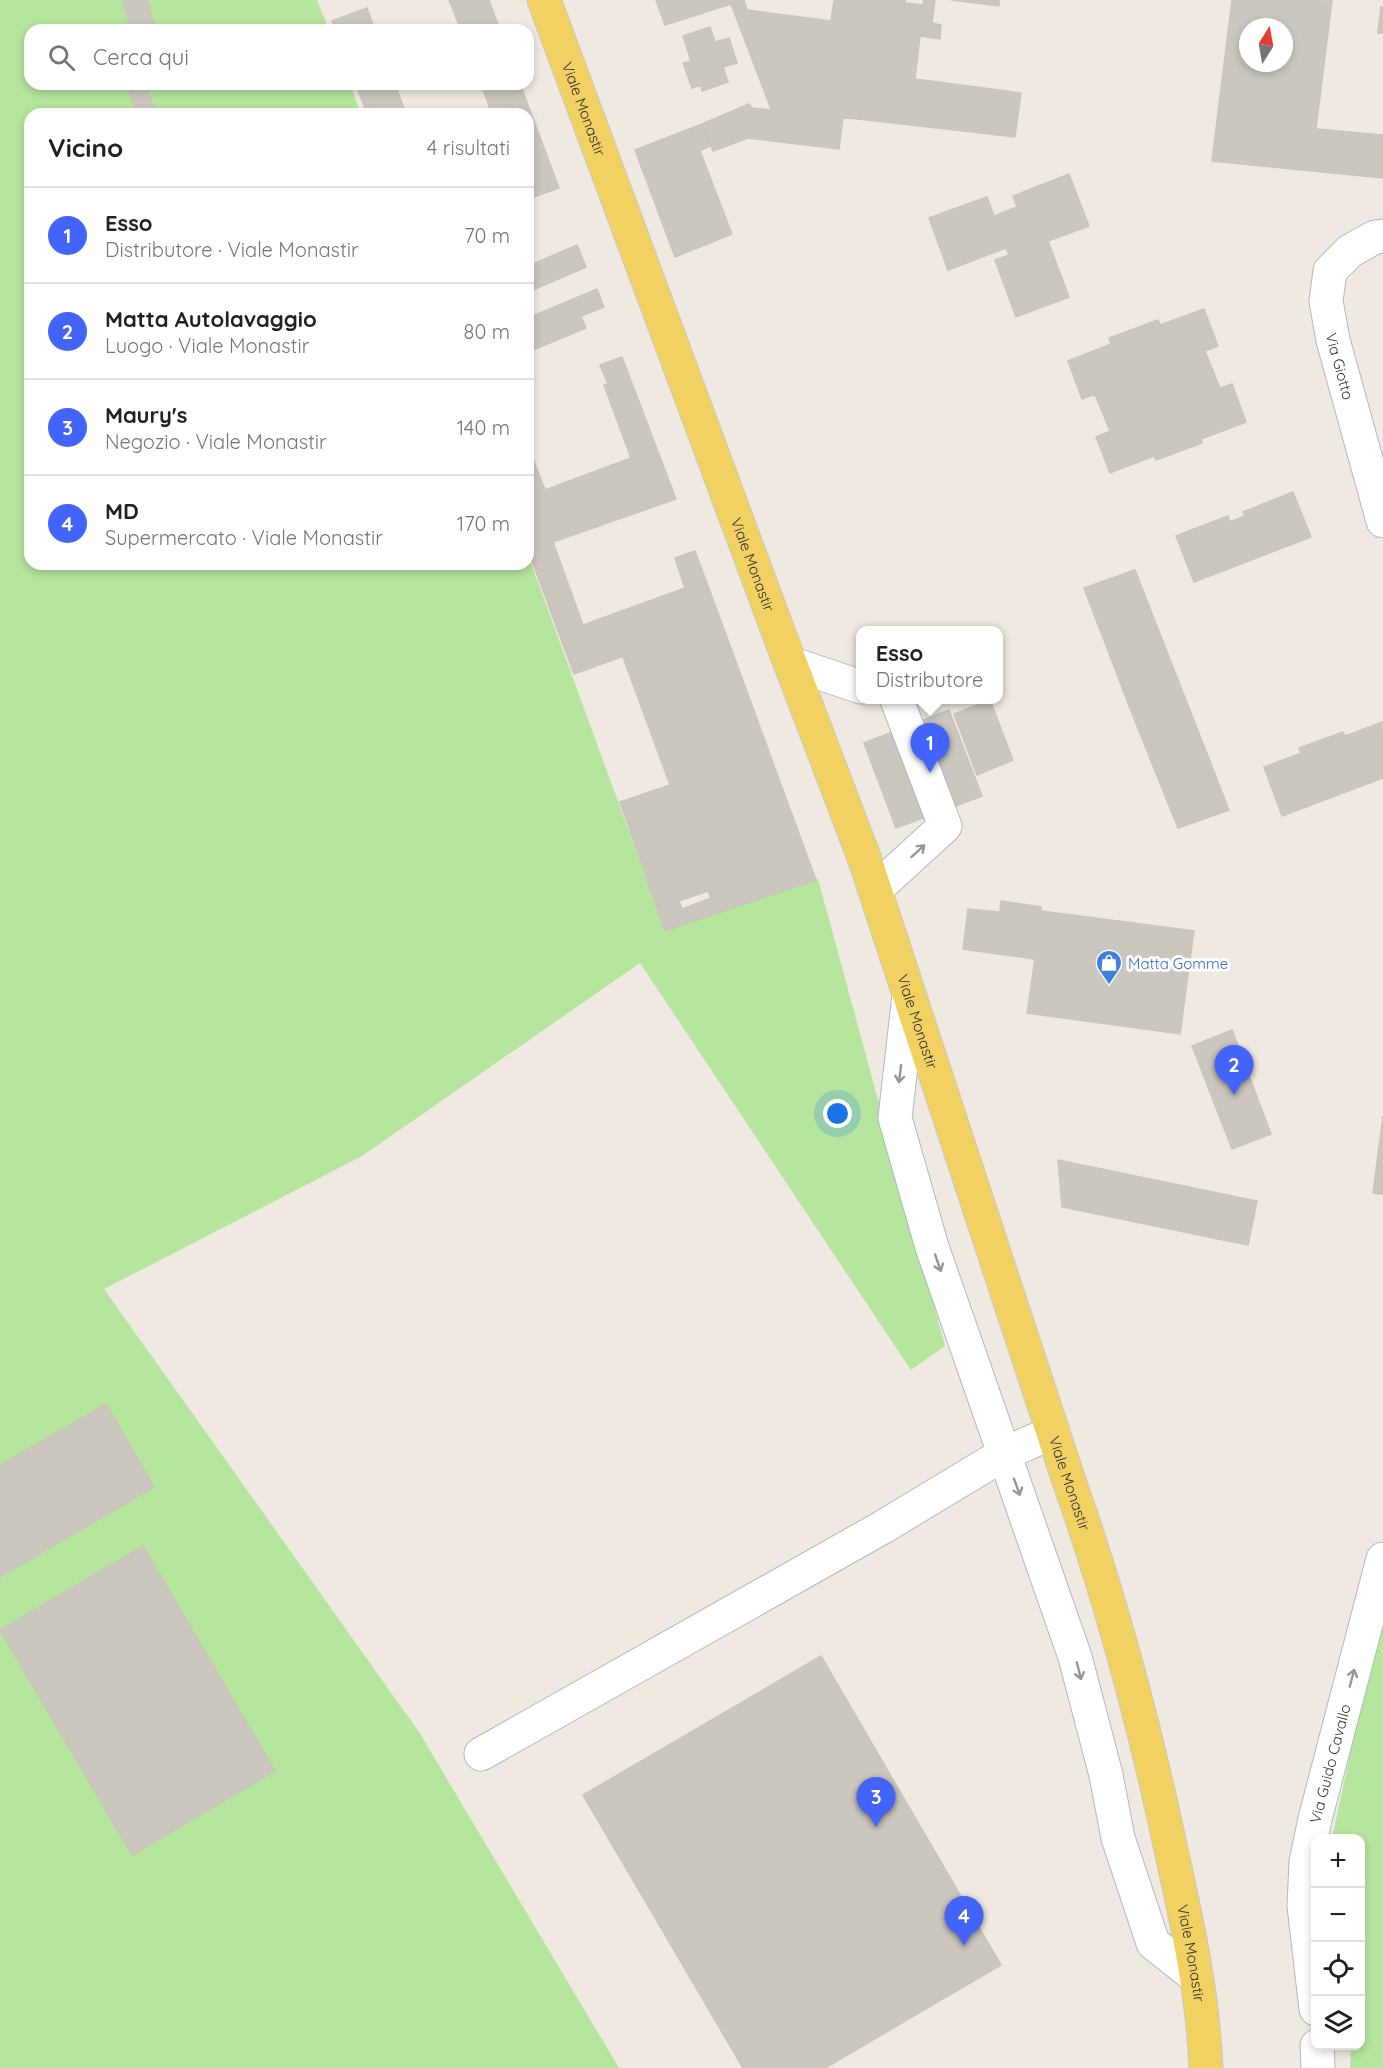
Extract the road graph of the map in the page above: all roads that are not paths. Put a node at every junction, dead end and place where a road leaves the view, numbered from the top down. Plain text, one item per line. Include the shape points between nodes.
1 (544, 0) edge
2 (1383, 236) edge
3 (1383, 521) edge
4 (790, 663) junction
5 (856, 685) edge
6 (899, 704) edge
7 (874, 890) junction
8 (909, 995) junction
9 (1053, 1432) junction
10 (1004, 1454) junction
11 (1383, 1559) edge
12 (481, 1754) dead end
13 (1196, 1977) junction
14 (1314, 1996) edge
15 (1317, 2050) edge
16 (1206, 2068) edge
17 (1318, 2068) edge

1 - 4 main road, Viale Monastir
2 - 3 street, Via Giotto via 1350,251 1330,271 1326,301 1333,340
4 - 5 street
4 - 7 main road, Viale Monastir
7 -> 6 street via 945,826
7 - 8 main road, Viale Monastir
8 - 9 main road, Viale Monastir
8 -> 10 street via 896,1118 932,1247
9 - 10 street
9 - 13 main road, Viale Monastir via 1097,1558 1127,1662 1152,1762
10 - 12 street via 883,1527
10 -> 13 street via 1076,1657 1118,1838 1153,1943
14 -> 11 street, Via Guido Cavallo via 1304,1906 1306,1862
13 - 16 main road, Viale Monastir
15 - 17 street

